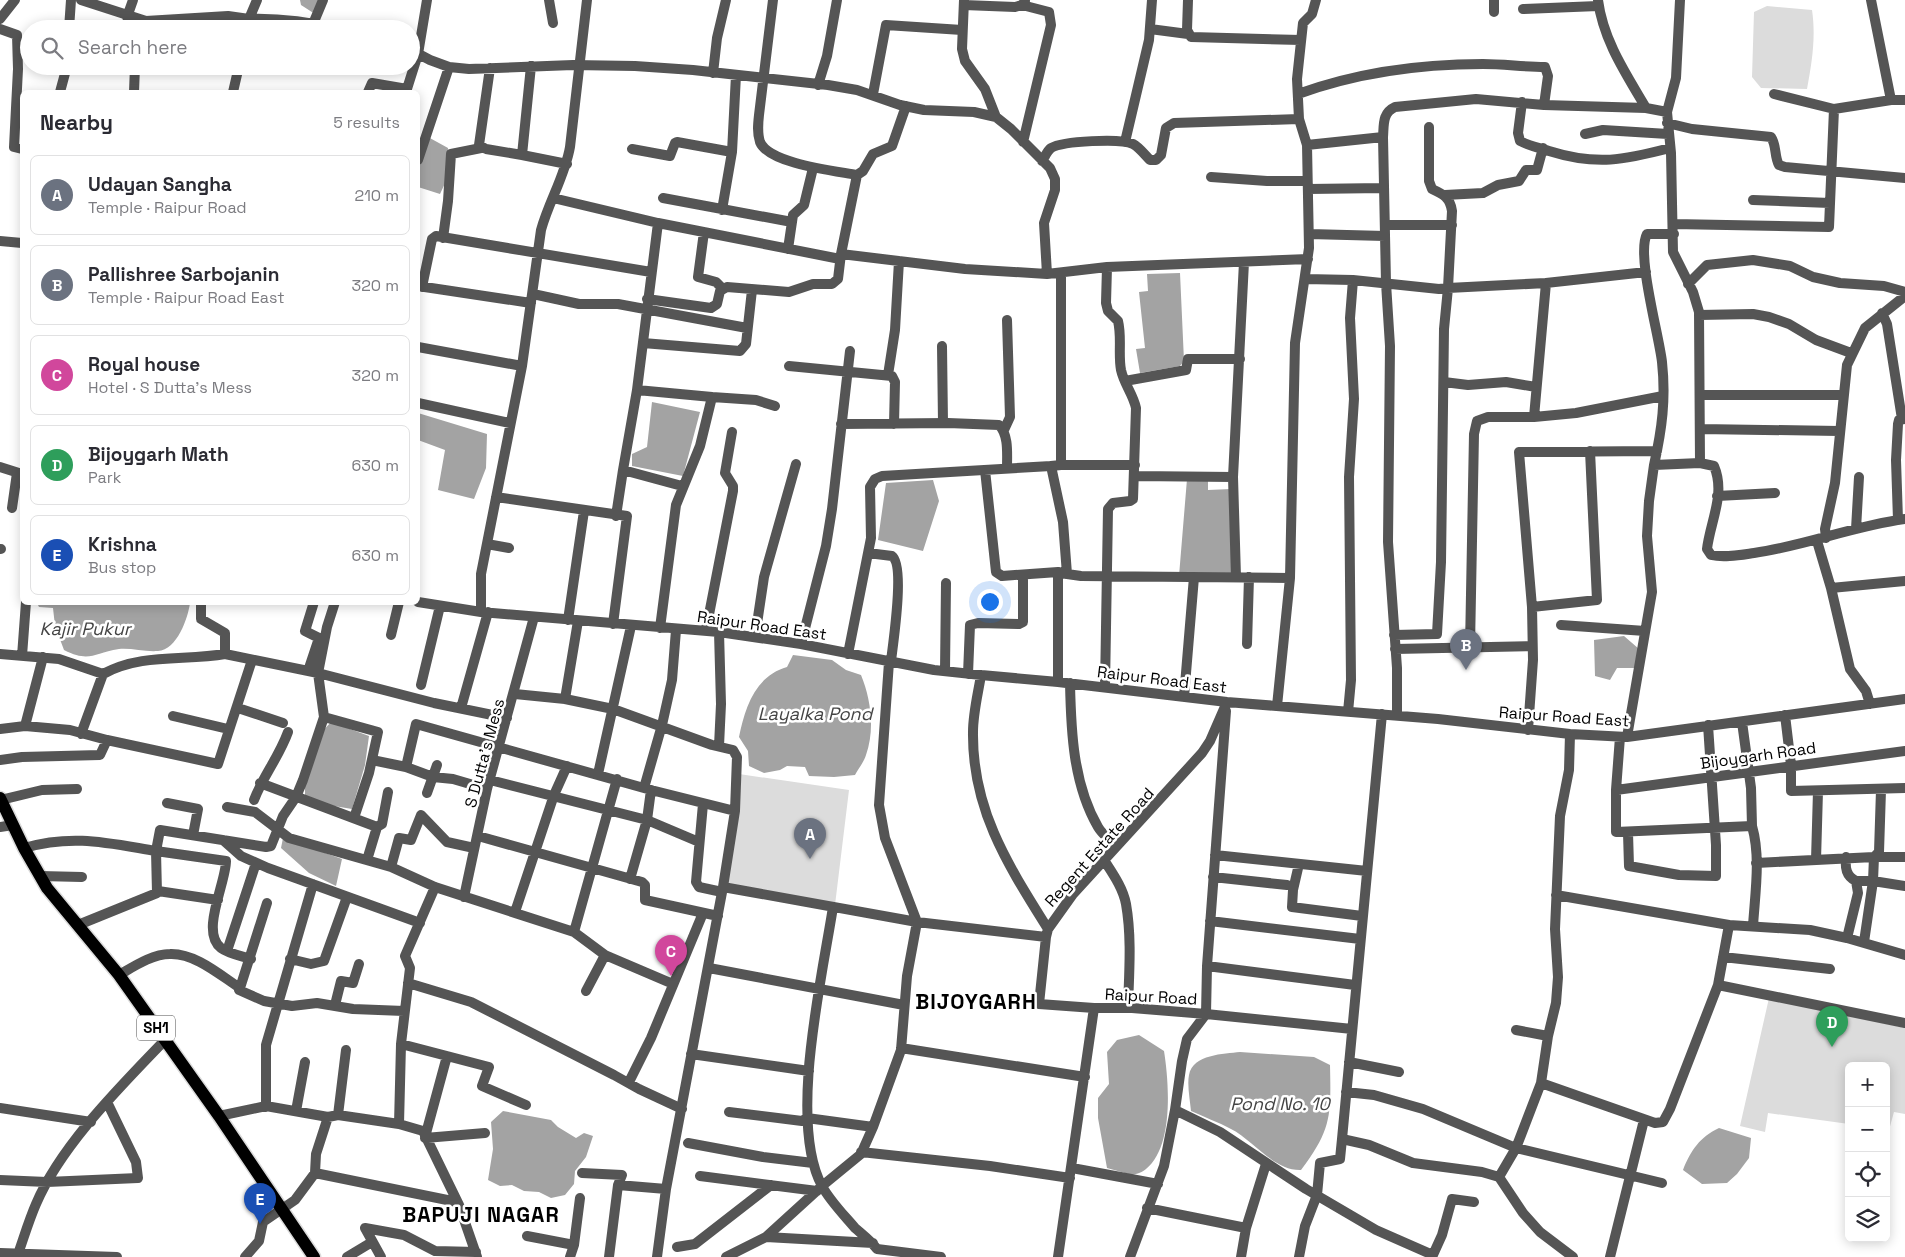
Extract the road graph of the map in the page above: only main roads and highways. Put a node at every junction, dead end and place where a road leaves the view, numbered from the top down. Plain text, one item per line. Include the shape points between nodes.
1 (0, 799) edge
2 (6, 826) edge
3 (314, 1257) edge

1 - 2 main road, SH1
2 - 3 main road, SH1 via 24,848 40,876 119,975

